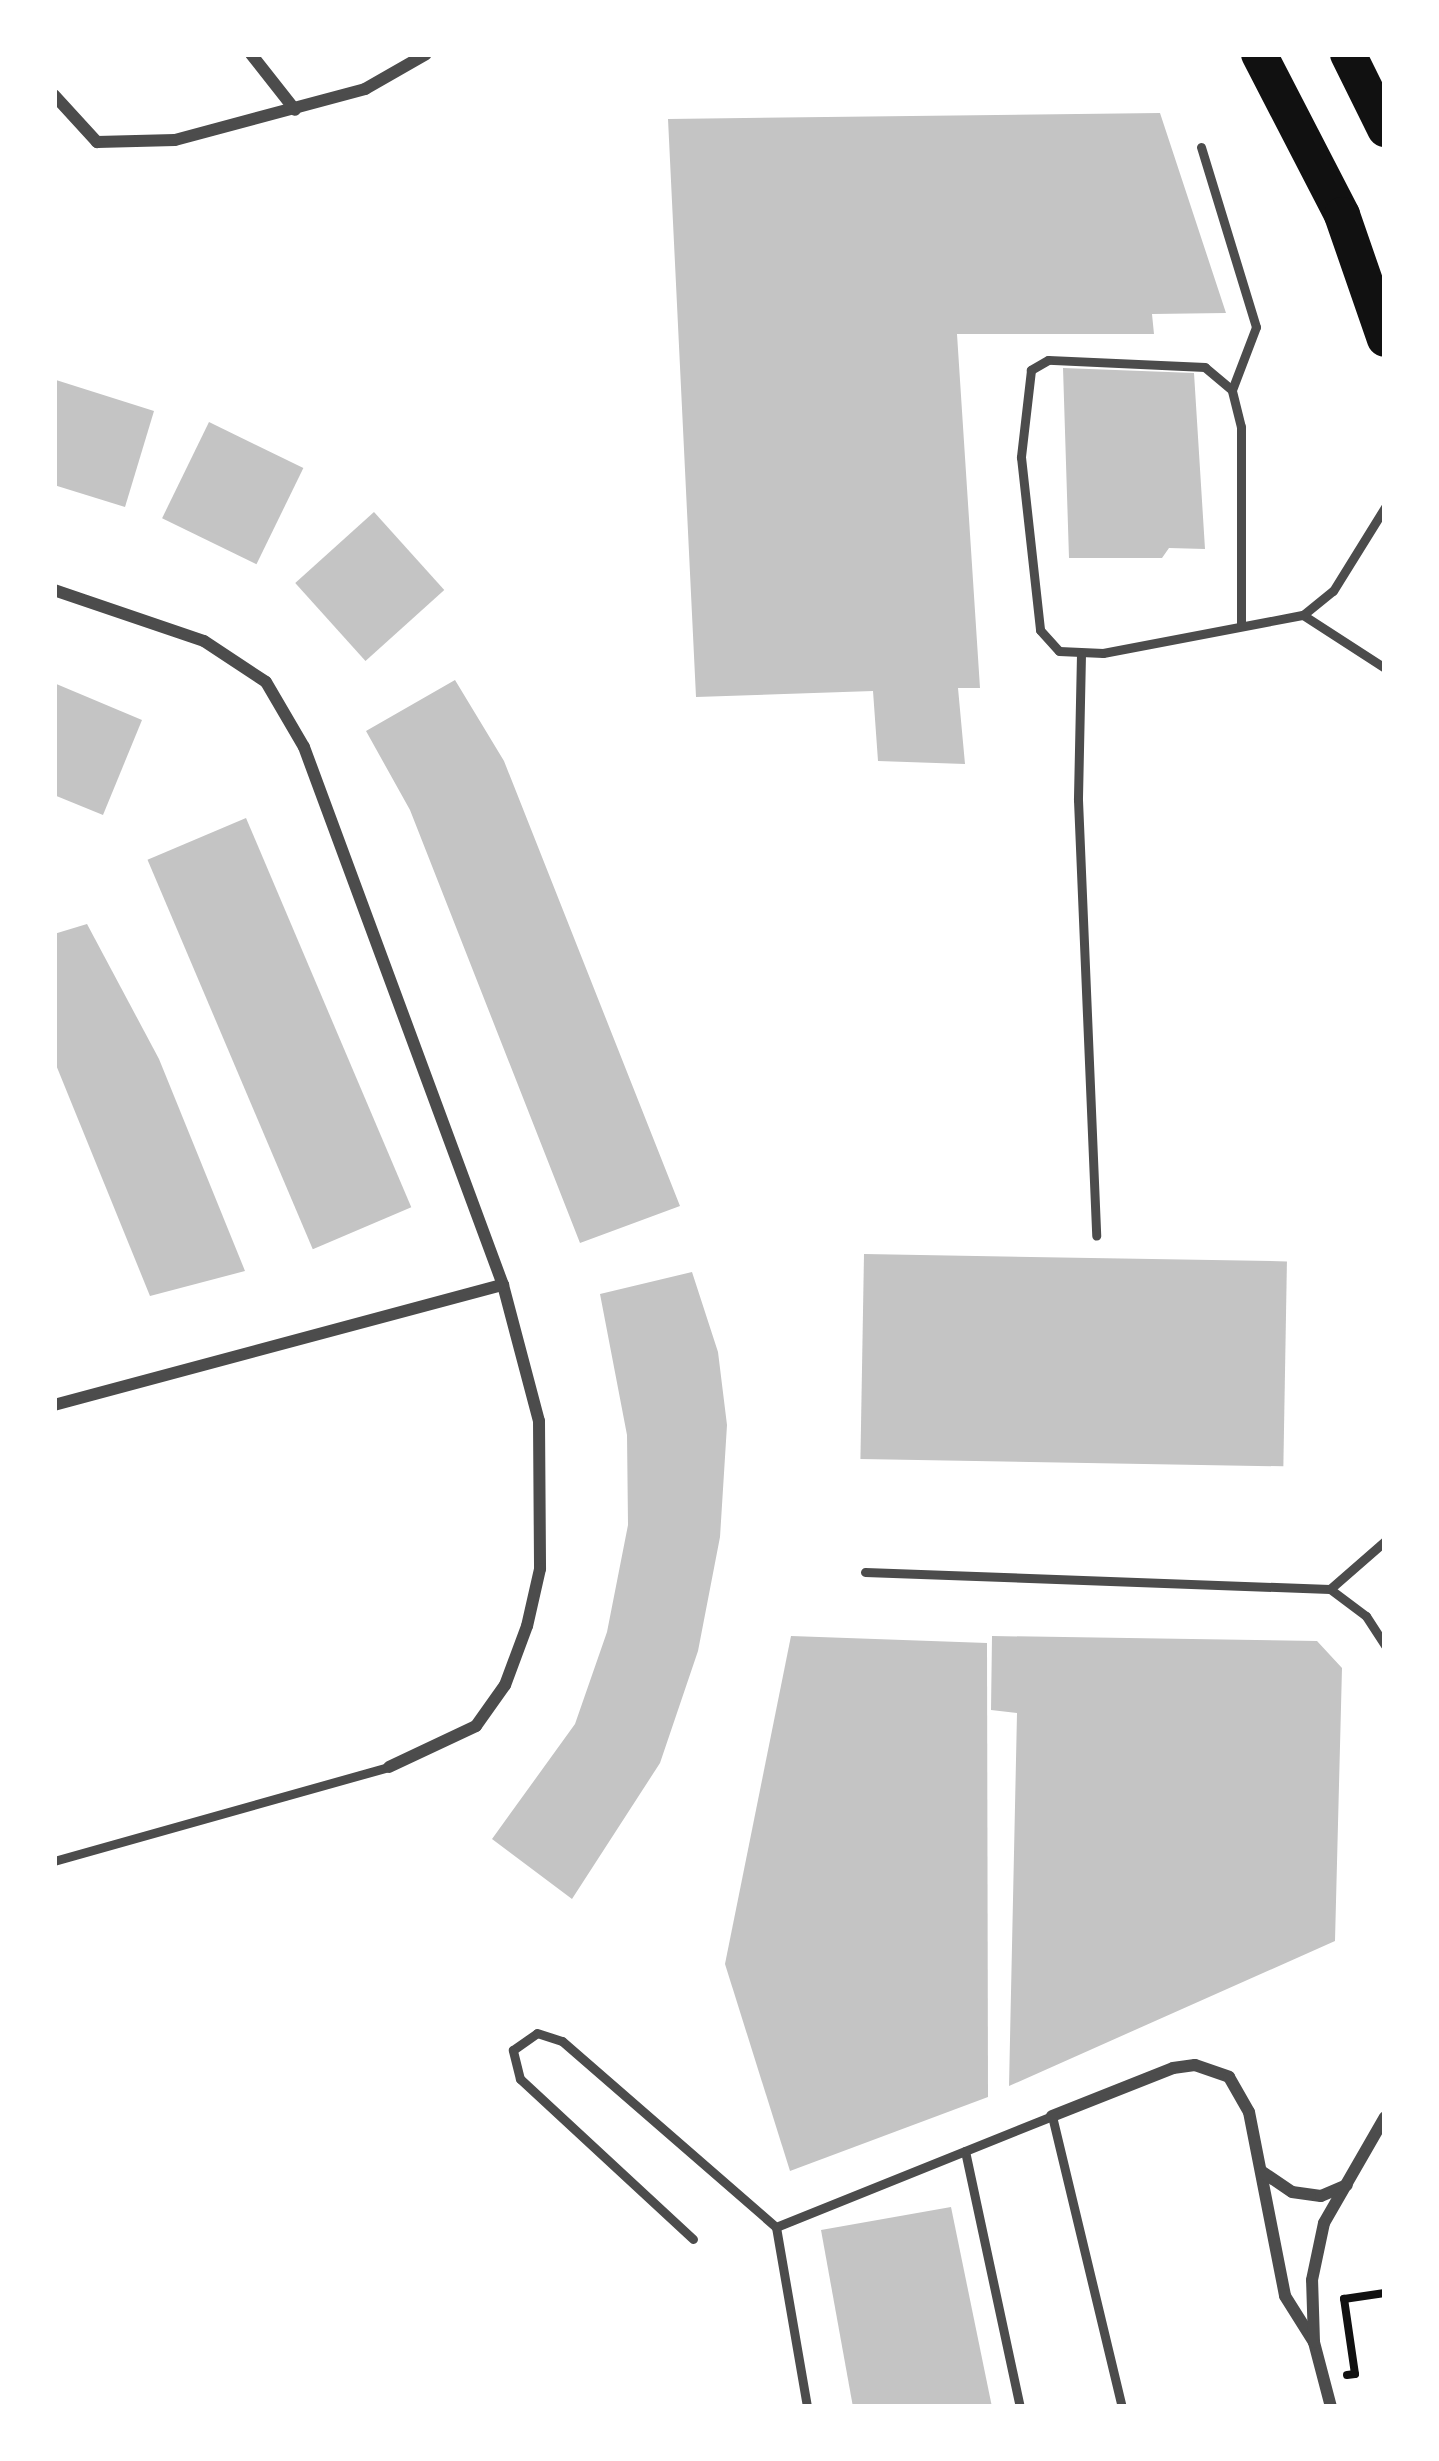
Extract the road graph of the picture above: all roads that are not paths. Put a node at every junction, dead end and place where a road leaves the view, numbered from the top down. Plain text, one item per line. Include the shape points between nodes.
1 (251, 54) edge
2 (426, 54) edge
3 (1259, 54) edge
4 (1348, 54) edge
5 (54, 95) edge
6 (295, 110) junction
7 (1385, 129) edge
8 (1201, 147) dead end
9 (1385, 339) edge
10 (1232, 390) junction
11 (1385, 507) edge
12 (54, 590) edge
13 (1303, 615) junction
14 (1241, 624) junction
15 (1081, 654) junction
16 (1385, 668) edge
17 (1096, 1236) dead end
18 (502, 1285) junction
19 (54, 1405) edge
20 (1385, 1540) edge
21 (865, 1572) dead end
22 (1330, 1588) junction
23 (1385, 1645) edge
24 (388, 1767) joint
25 (54, 1861) edge
26 (1052, 2116) junction
27 (1385, 2117) edge
28 (965, 2151) junction
29 (1261, 2171) junction
30 (1347, 2185) junction
31 (776, 2227) junction
32 (693, 2239) dead end
33 (1314, 2342) junction
34 (807, 2407) edge
35 (1020, 2407) edge
36 (1122, 2407) edge
37 (1331, 2407) edge

1 - 6 street
2 - 6 street via 365,89
3 - 9 highway via 1342,215
4 - 7 highway
5 - 6 street via 97,142 133,145
8 - 10 lane via 1256,327
10 - 14 lane via 1241,427
10 - 15 lane via 1205,367 1048,360 1031,370 1022,457 1040,630 1059,652
11 - 13 lane via 1334,591
12 - 18 street via 204,641 266,682 304,747
13 - 14 lane
13 - 16 lane
14 - 15 lane
15 - 17 lane via 1078,800
18 - 19 street
18 - 24 street via 539,1421 540,1569 505,1685 476,1726
20 - 22 lane
21 - 22 lane
22 - 23 lane
24 - 25 lane
26 - 28 lane
26 - 29 street via 1195,2066 1229,2077 1249,2112
26 - 36 lane
27 - 30 street
28 - 31 lane
28 - 35 lane
29 - 30 street via 1292,2192 1321,2195
29 - 33 street via 1285,2296
30 - 33 street via 1324,2223 1312,2280
31 - 32 lane via 562,2041 537,2033 513,2050 520,2079
31 - 34 lane
33 - 37 street

